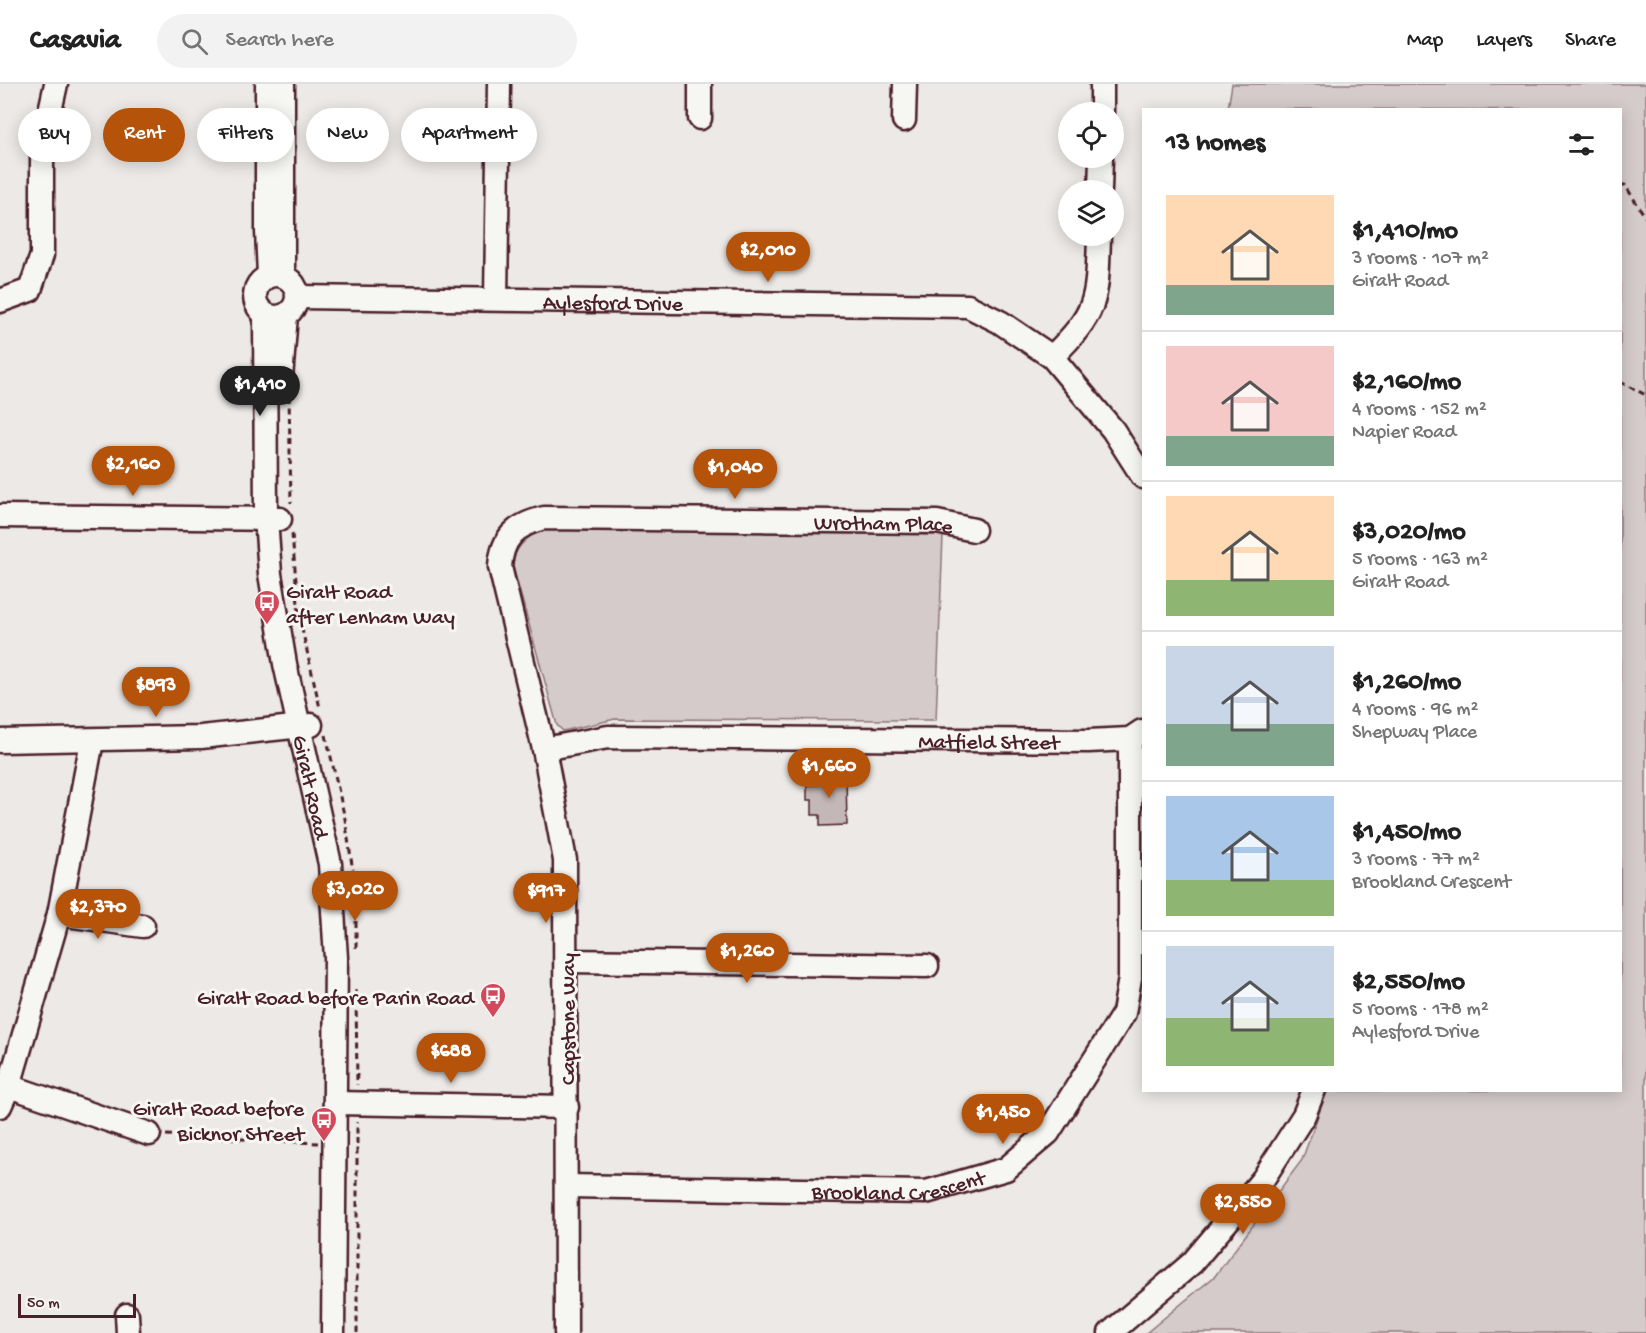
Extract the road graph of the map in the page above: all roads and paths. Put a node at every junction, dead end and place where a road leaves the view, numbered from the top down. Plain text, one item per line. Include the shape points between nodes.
1 (56, 84) edge
2 (267, 84) edge
3 (283, 84) edge
4 (499, 84) edge
5 (700, 84) edge
6 (904, 84) edge
7 (1102, 84) edge
8 (1102, 102) edge
9 (700, 118) dead end
10 (904, 120) dead end
11 (1622, 185) edge
12 (1646, 218) edge
13 (1099, 246) edge
14 (276, 275) junction
15 (496, 299) junction
16 (0, 301) edge
17 (283, 309) junction
18 (1052, 357) junction
19 (1622, 383) edge
20 (1646, 395) edge
21 (1142, 475) edge
22 (0, 516) edge
23 (273, 518) junction
24 (974, 530) dead end
25 (511, 535) joint
26 (306, 725) junction
27 (1137, 735) edge
28 (0, 741) edge
29 (92, 741) junction
30 (544, 749) junction
31 (59, 914) junction
32 (143, 926) dead end
33 (567, 961) junction
34 (927, 966) dead end
35 (9, 1086) junction
36 (1313, 1092) edge
37 (342, 1103) junction
38 (0, 1106) edge
39 (567, 1107) junction
40 (149, 1134) joint
41 (334, 1144) junction
42 (567, 1186) junction
43 (333, 1333) edge
44 (347, 1333) edge
45 (566, 1333) edge
46 (1110, 1333) edge

1 - 16 street via 42,147 42,255 30,290
2 - 14 street via 267,231
3 - 14 street
4 - 15 street
5 - 9 street
6 - 10 street
7 - 8 street
11 - 12 path
13 - 18 street via 1098,292 1092,309 1076,334
14 - 17 street via 294,284
14 - 17 street via 258,284 257,306
15 - 17 street, Aylesford Drive
15 - 18 street, Aylesford Drive via 968,306
17 - 23 street, Giralt Road
18 - 21 street, Aylesford Drive via 1113,430
19 - 20 path
22 - 23 street
23 - 26 street, Giralt Road via 277,623
24 - 25 street, Wrotham Place via 937,522 544,518 524,523
25 - 30 street, Capstone Way via 501,552 500,567
26 - 29 street via 201,737
26 - 37 street, Giralt Road via 338,831 348,891
27 - 30 street, Matfield Street via 1088,741 608,737
27 - 42 street, Brookland Crescent via 1130,978 1124,1013 1048,1133 1006,1169 926,1192
28 - 29 street
29 - 31 street
30 - 33 street, Capstone Way via 566,860
31 - 32 street
31 - 35 street
33 - 34 street
33 - 39 street, Capstone Way
35 - 38 street
35 - 40 street
36 - 46 street via 1304,1115 1263,1179 1192,1263
37 - 39 street
37 - 41 street, Giralt Road
37 - 44 street, Giralt Road
39 - 42 street, Capstone Way
40 - 41 path
41 - 43 street, Giralt Road
42 - 45 street, Capstone Way

